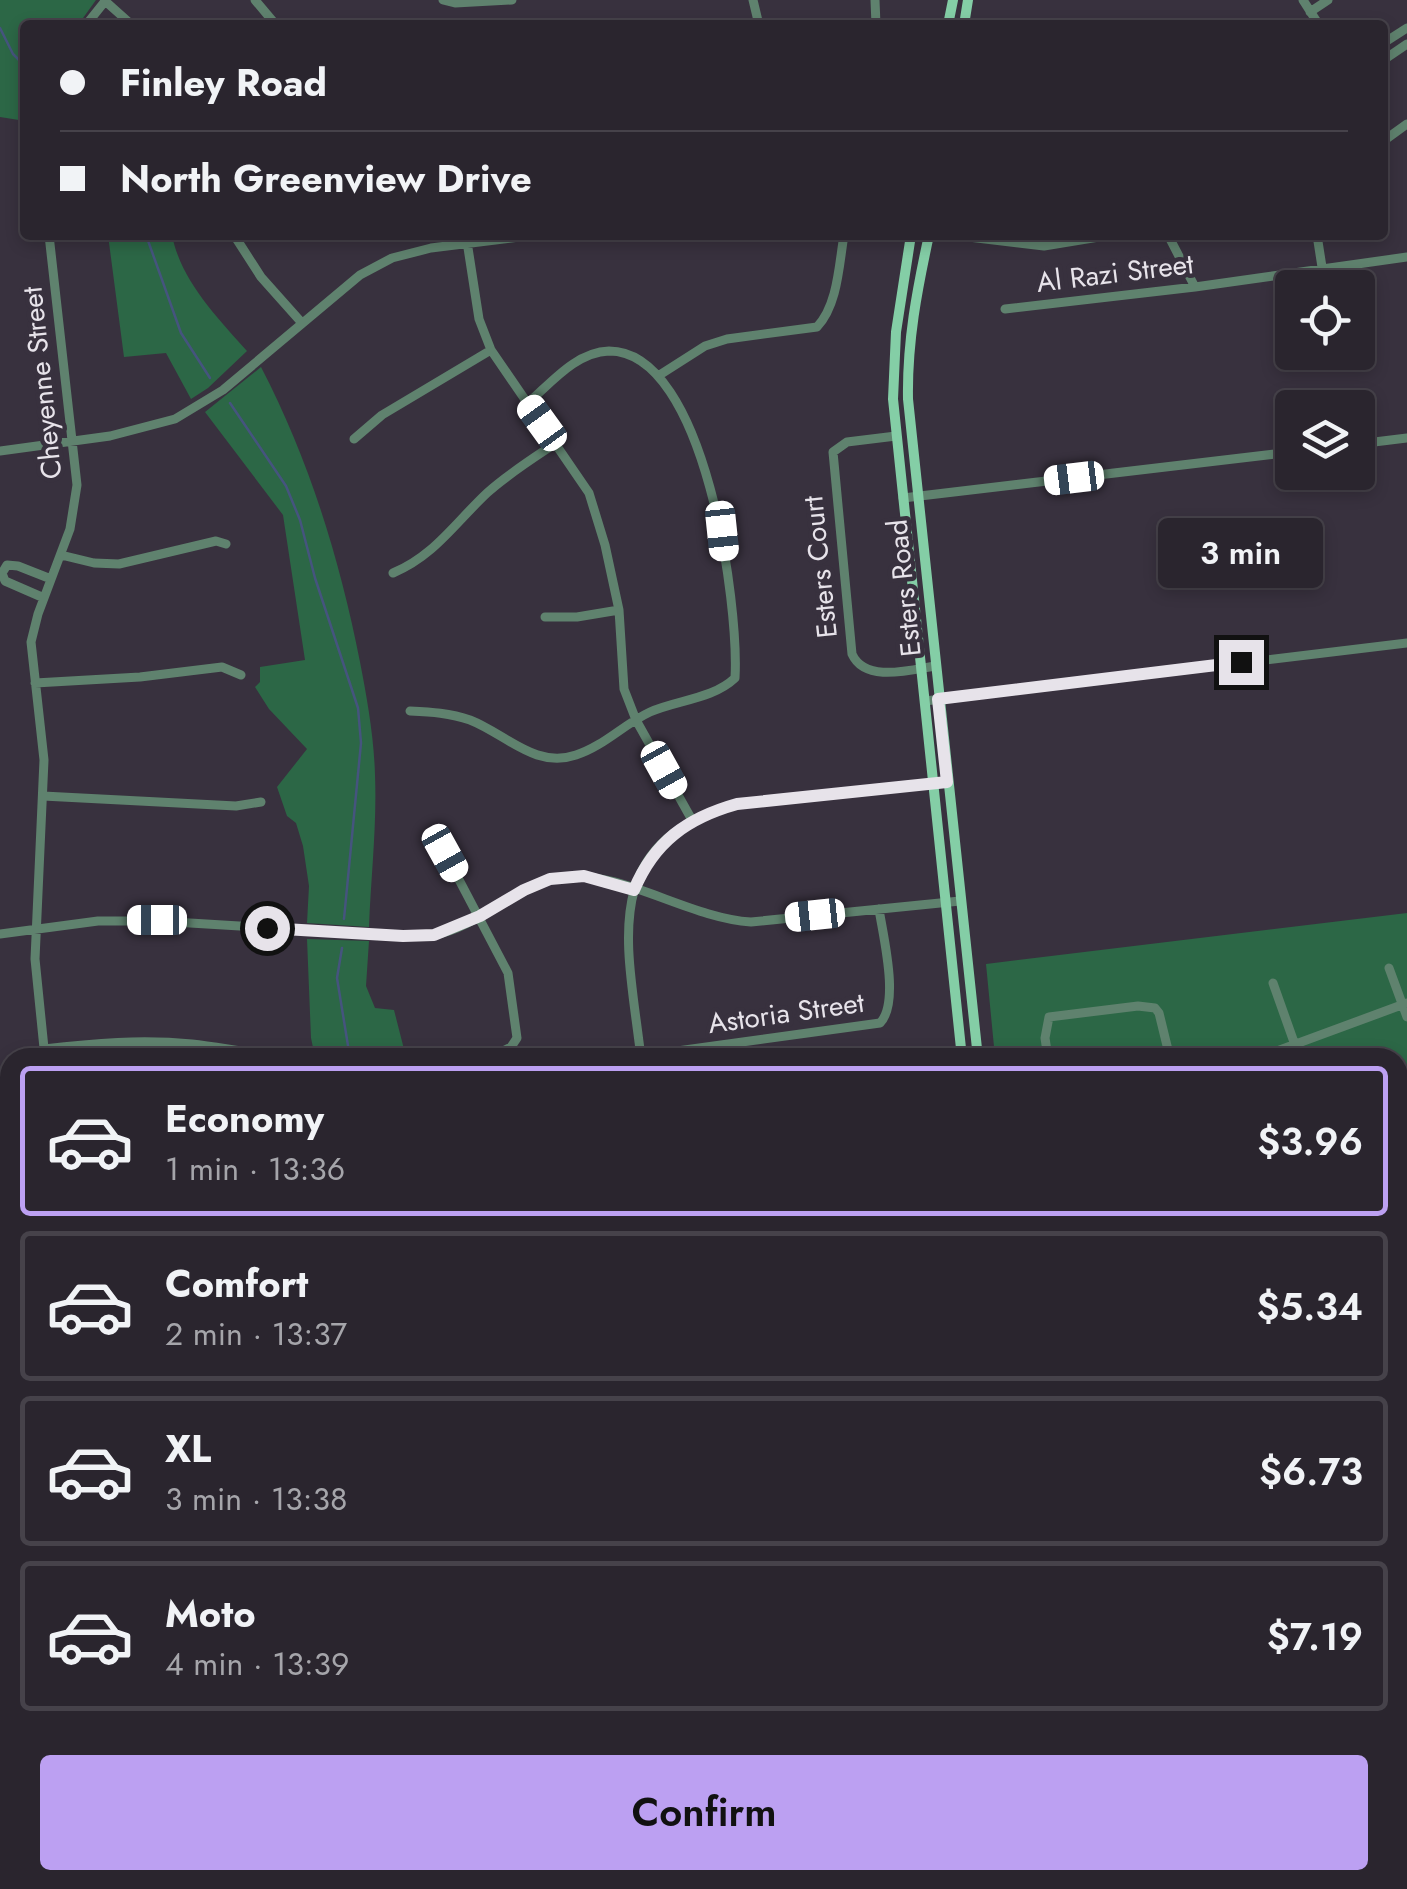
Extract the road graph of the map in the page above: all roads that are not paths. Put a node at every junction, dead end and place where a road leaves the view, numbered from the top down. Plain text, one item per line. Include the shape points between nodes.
1 (105, 0) edge
2 (256, 0) edge
3 (443, 0) edge
4 (512, 0) edge
5 (1303, 0) edge
6 (1328, 0) edge
7 (1310, 12) junction
8 (90, 20) edge
9 (127, 20) edge
10 (272, 20) edge
11 (1316, 20) edge
12 (50, 240) edge
13 (237, 240) edge
14 (462, 240) edge
15 (466, 240) edge
16 (843, 240) edge
17 (911, 240) edge
18 (928, 240) edge
19 (994, 240) edge
20 (1081, 240) edge
21 (1171, 240) edge
22 (1318, 240) edge
23 (1407, 256) edge
24 (1322, 267) junction
25 (1195, 287) junction
26 (1006, 309) dead end
27 (302, 323) junction
28 (490, 350) junction
29 (658, 376) junction
30 (528, 403) junction
31 (896, 436) junction
32 (1407, 438) edge
33 (354, 439) dead end
34 (73, 442) junction
35 (1375, 442) edge
36 (556, 443) junction
37 (0, 451) edge
38 (1275, 454) edge
39 (918, 496) junction
40 (904, 498) junction
41 (226, 544) dead end
42 (60, 555) junction
43 (393, 573) dead end
44 (52, 579) junction
45 (44, 598) junction
46 (619, 610) junction
47 (545, 617) dead end
48 (1407, 643) edge
49 (935, 666) junction
50 (922, 668) junction
51 (241, 675) dead end
52 (34, 683) junction
53 (938, 699) junction
54 (925, 701) junction
55 (410, 710) dead end
56 (636, 720) junction
57 (947, 782) junction
58 (934, 784) junction
59 (43, 796) junction
60 (260, 802) dead end
61 (692, 820) junction
62 (430, 838) dead end
63 (634, 890) junction
64 (960, 901) junction
65 (946, 902) junction
66 (879, 909) junction
67 (480, 916) junction
68 (36, 928) junction
69 (0, 934) edge
70 (1388, 968) dead end
71 (1273, 983) dead end
72 (1405, 1004) edge
73 (1407, 1017) edge
74 (1295, 1045) junction
75 (43, 1048) edge
76 (80, 1048) edge
77 (219, 1048) edge
78 (507, 1048) edge
79 (640, 1048) edge
80 (702, 1048) edge
81 (961, 1048) edge
82 (977, 1048) edge
83 (1047, 1048) edge
84 (1167, 1048) edge
85 (1286, 1048) edge

1 - 8 street
1 - 9 street
2 - 10 street
3 - 4 street
5 - 7 street
6 - 7 street
7 - 11 street
12 - 34 street, Cheyenne Street
13 - 27 street
14 - 27 street via 392,258 360,274
15 - 28 street
16 - 29 street via 826,318 817,326 726,339
17 - 31 main road, Esters Road via 894,355
18 - 39 main road, Esters Road via 907,359
19 - 20 street via 1044,246
21 - 25 street
22 - 24 street
23 - 24 street, Al Razi Street
24 - 25 street, Al Razi Street
25 - 26 street, Al Razi Street
27 - 34 street via 223,390 175,419
28 - 30 street
28 - 33 street
29 - 30 street via 624,353 592,354
29 - 56 street via 697,446 718,515 735,678 718,691
30 - 36 street
31 - 40 main road, Esters Road
31 - 50 street, Esters Court via 847,442 833,452 852,654 872,672
32 - 35 street
34 - 37 street
34 - 42 street, Cheyenne Street via 75,508
36 - 43 street via 487,493 416,564
36 - 46 street via 589,493
38 - 39 street
39 - 40 street
39 - 49 main road, Esters Road
40 - 50 main road, Esters Road
41 - 42 street via 119,564
42 - 44 street, Cheyenne Street
44 - 45 street, Cheyenne Street
44 - 45 street via 18,566 2,573 5,581
45 - 52 street, Cheyenne Street via 31,642
46 - 47 street
46 - 56 street via 620,668
48 - 53 street
49 - 50 street, Esters Court
49 - 53 main road, Esters Road
50 - 54 main road, Esters Road
51 - 52 street via 222,668
52 - 59 street, Cheyenne Street
53 - 54 street
53 - 57 main road, Esters Road
54 - 58 main road, Esters Road
55 - 56 street via 472,721 545,758 584,752
56 - 61 street
57 - 58 street
57 - 64 main road, Esters Road
58 - 61 street via 737,804
58 - 65 main road, Esters Road
59 - 60 street
59 - 68 street, Cheyenne Street
61 - 63 street via 656,849
62 - 67 street
63 - 66 street via 722,920
63 - 67 street via 584,876 550,879
63 - 79 street via 626,934
64 - 65 street
64 - 82 main road, Esters Road
65 - 66 street
65 - 81 main road, Esters Road
66 - 80 street, Astoria Street via 888,1016
67 - 68 street via 434,935 403,936 157,920
67 - 78 street via 508,973 517,1038
68 - 69 street
68 - 75 street, Cheyenne Street
70 - 72 street
71 - 74 street
72 - 73 street
72 - 74 street
74 - 85 street
76 - 77 street via 124,1042
83 - 84 street via 1050,1017 1138,1006 1155,1008

